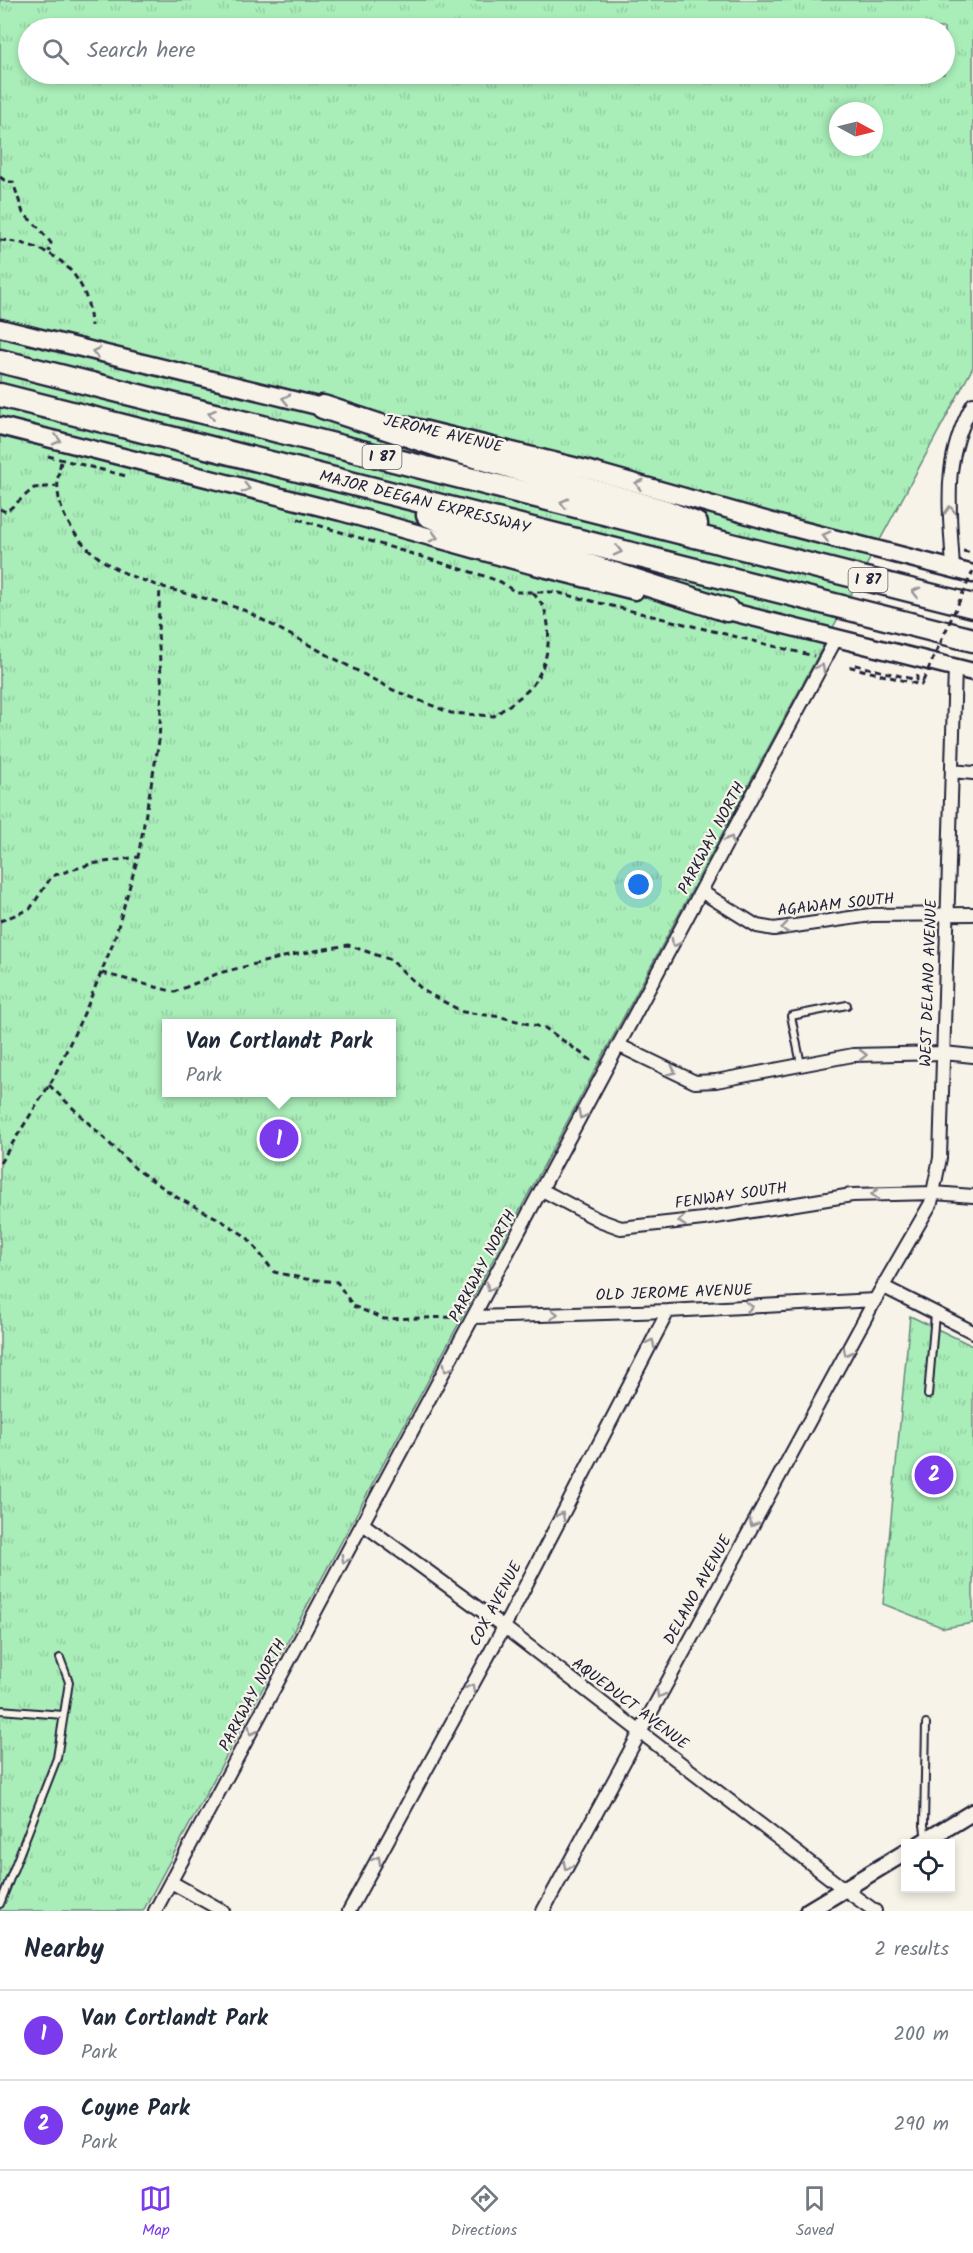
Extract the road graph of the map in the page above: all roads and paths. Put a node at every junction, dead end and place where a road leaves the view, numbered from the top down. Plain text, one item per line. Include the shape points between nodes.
1 (0, 177) edge
2 (0, 240) edge
3 (49, 252) junction
4 (91, 326) dead end
5 (0, 328) edge
6 (0, 361) edge
7 (0, 395) edge
8 (973, 404) edge
9 (323, 407) junction
10 (0, 426) edge
11 (47, 456) dead end
12 (61, 462) dead end
13 (126, 476) dead end
14 (358, 485) junction
15 (56, 486) junction
16 (0, 509) edge
17 (291, 517) dead end
18 (763, 553) junction
19 (953, 568) junction
20 (973, 572) edge
21 (160, 586) junction
22 (532, 591) junction
23 (973, 606) edge
24 (727, 610) junction
25 (837, 637) junction
26 (973, 640) edge
27 (826, 659) junction
28 (889, 668) dead end
29 (955, 668) junction
30 (973, 672) edge
31 (952, 771) junction
32 (973, 772) edge
33 (138, 857) junction
34 (702, 892) junction
35 (947, 914) junction
36 (973, 914) edge
37 (0, 921) edge
38 (102, 973) junction
39 (847, 1005) dead end
40 (620, 1046) junction
41 (944, 1053) junction
42 (973, 1056) edge
43 (801, 1064) junction
44 (606, 1071) junction
45 (49, 1085) junction
46 (0, 1163) edge
47 (542, 1190) junction
48 (934, 1193) junction
49 (973, 1196) edge
50 (884, 1287) junction
51 (875, 1300) junction
52 (668, 1311) junction
53 (935, 1313) junction
54 (474, 1317) junction
55 (973, 1332) edge
56 (928, 1395) dead end
57 (363, 1524) junction
58 (504, 1628) junction
59 (60, 1658) dead end
60 (0, 1710) edge
61 (63, 1715) junction
62 (926, 1724) dead end
63 (639, 1732) junction
64 (973, 1812) edge
65 (923, 1839) edge
66 (928, 1839) edge
67 (901, 1855) edge
68 (171, 1882) junction
69 (844, 1889) junction
70 (0, 1904) edge
71 (155, 1911) edge
72 (224, 1911) edge
73 (350, 1911) edge
74 (543, 1911) edge
75 (808, 1911) edge
76 (875, 1911) edge

1 - 3 path via 13,182 22,213 51,243
2 - 3 path
3 - 4 path via 63,262 84,290
9 -> 5 main road, JEROME AVENUE
18 -> 6 highway, MAJOR DEEGAN EXPRESSWAY / I 87
7 - 14 highway, MAJOR DEEGAN EXPRESSWAY / I 87
19 -> 8 street via 949,482 952,457
9 - 18 highway via 450,449 664,511
19 -> 9 main road, JEROME AVENUE via 547,459
10 -> 24 main road via 563,573
11 - 13 path
12 - 15 path
14 - 24 highway via 457,526
14 -> 26 highway, MAJOR DEEGAN EXPRESSWAY / I 87
15 - 16 path via 34,488 6,512
15 - 21 path via 65,518 83,545 109,566
17 - 22 path via 481,575 515,592
23 -> 18 highway, I 87
19 - 20 main road, JEROME AVENUE
20 - 28 path, bridge via 921,685 851,667 852,664 917,680 918,676
21 - 22 path via 246,611 393,690 451,713 494,716 531,687 544,660 548,645 545,615
21 - 33 path via 159,741
22 - 27 path via 555,592
24 - 25 main road
25 - 27 street, PARKWAY NORTH
25 - 29 main road
34 -> 27 street, PARKWAY NORTH
29 - 30 main road
29 - 31 street, WEST DELANO AVENUE
31 - 32 street
31 - 35 street, WEST DELANO AVENUE
33 - 37 path via 91,864 52,876 30,909
33 - 38 path
35 -> 34 street, AGAWAM SOUTH via 871,915 774,929 757,926
34 -> 40 street, PARKWAY NORTH
35 - 36 street, AGAWAM SOUTH
35 - 41 street, WEST DELANO AVENUE
38 - 44 path via 175,992 219,973 348,945 391,960 424,991 463,1012 545,1028
38 - 45 path
39 - 43 lane via 791,1016
40 -> 43 street via 695,1082
40 - 44 street, PARKWAY NORTH
41 - 42 street
43 -> 41 street via 853,1055
41 - 48 street, WEST DELANO AVENUE via 940,1158
44 -> 47 street, PARKWAY NORTH
45 - 46 path
45 - 54 path via 136,1169 247,1237 274,1272 337,1282 353,1306 384,1319
48 -> 47 street, FENWAY SOUTH via 852,1195 703,1219 621,1227 598,1220
47 -> 54 street, PARKWAY NORTH
48 - 49 street, FENWAY SOUTH
48 - 50 street, WEST DELANO AVENUE
50 - 51 street, DELANO AVENUE
50 - 53 street
52 -> 51 street, OLD JEROME AVENUE
51 -> 63 street, DELANO AVENUE
54 -> 52 street, OLD JEROME AVENUE
58 -> 52 street, COX AVENUE
53 - 55 street
53 - 56 lane
54 -> 57 street, PARKWAY NORTH
57 - 58 street, AQUEDUCT AVENUE
57 -> 68 street, PARKWAY NORTH
58 - 63 street, AQUEDUCT AVENUE
73 -> 58 street, COX AVENUE
59 - 61 lane via 69,1682
60 - 61 lane
61 - 70 lane via 57,1758
62 - 65 lane
63 - 69 street, AQUEDUCT AVENUE
63 -> 74 street, DELANO AVENUE
64 - 66 street
67 - 69 street
68 - 71 street, PARKWAY NORTH
68 - 72 street
69 - 75 street
69 - 76 street, AQUEDUCT AVENUE

